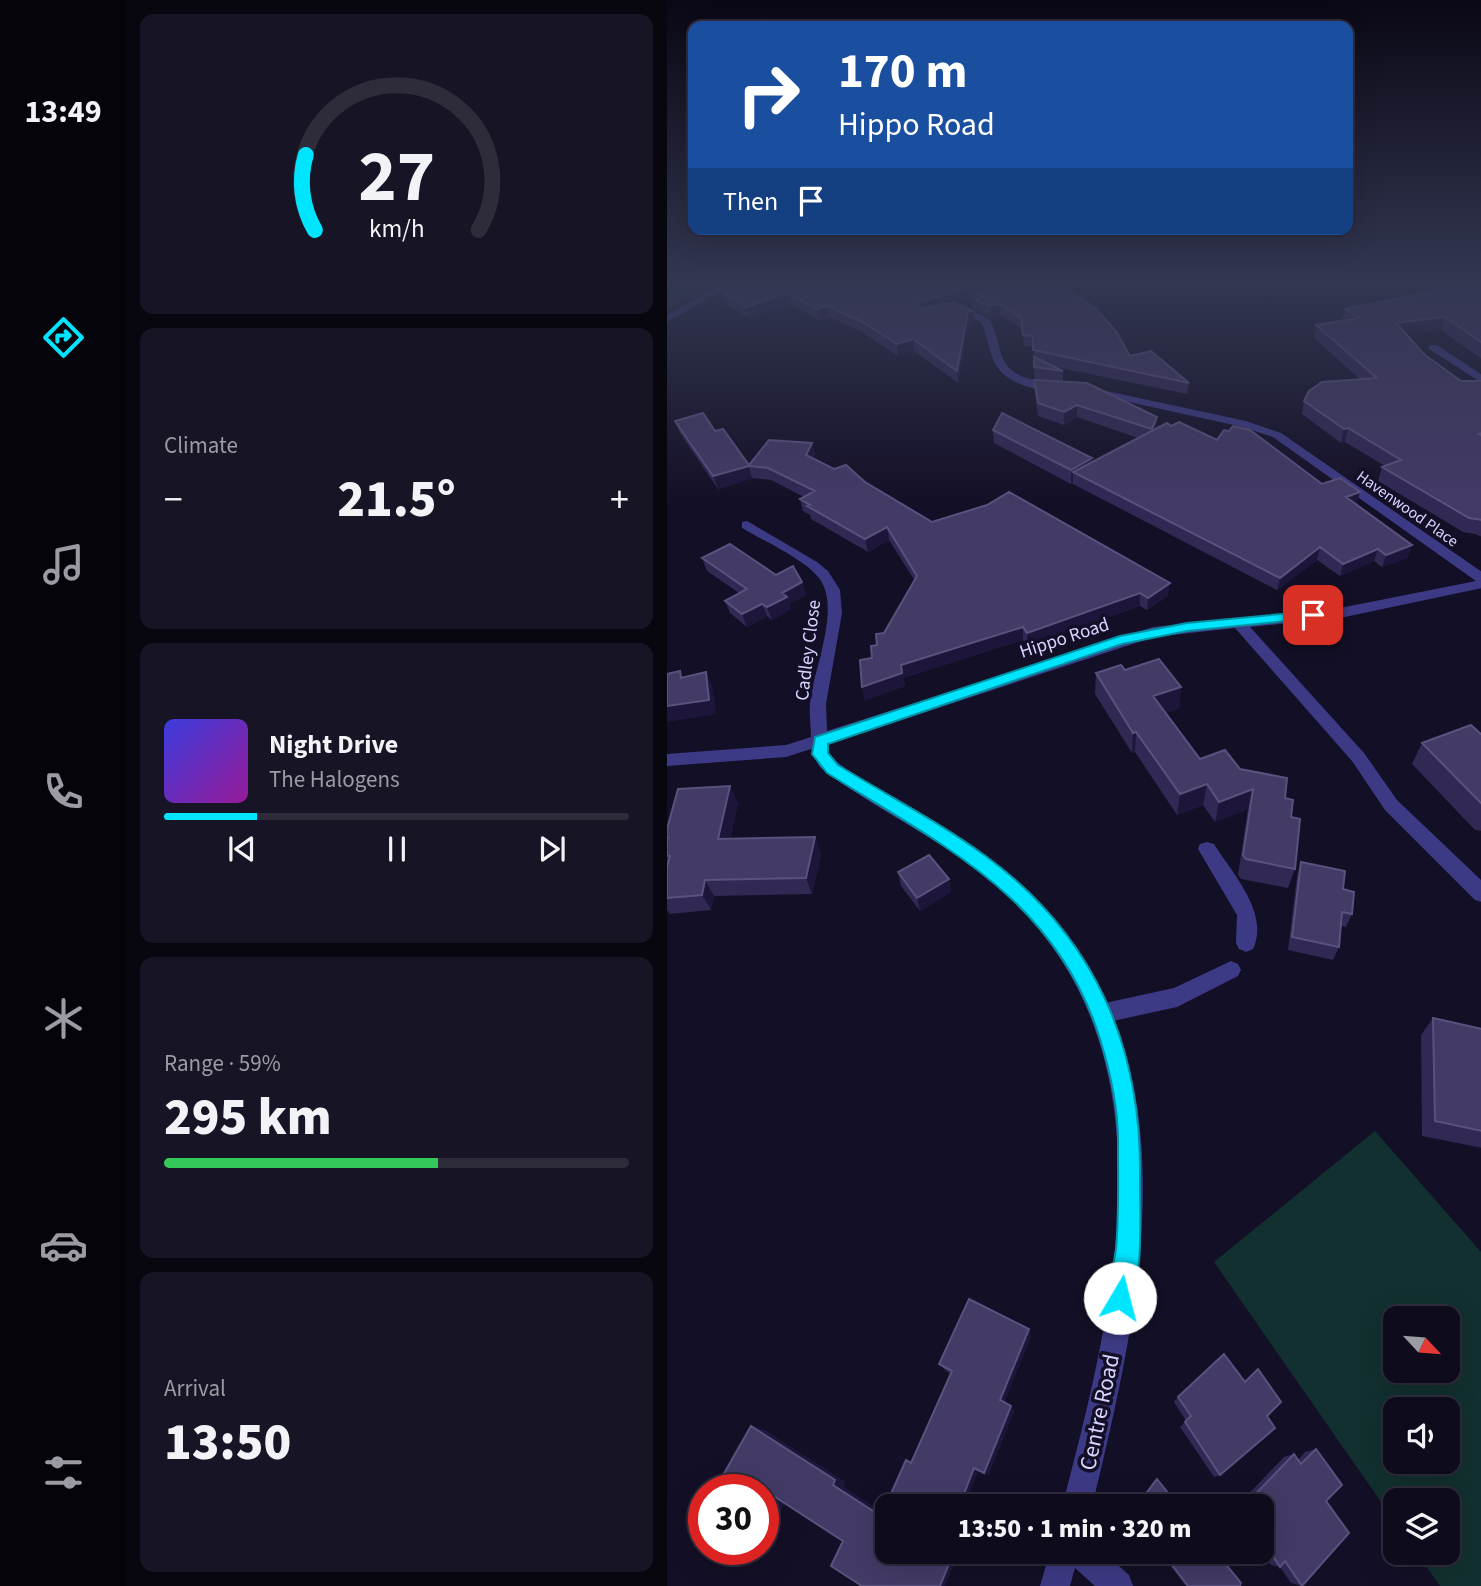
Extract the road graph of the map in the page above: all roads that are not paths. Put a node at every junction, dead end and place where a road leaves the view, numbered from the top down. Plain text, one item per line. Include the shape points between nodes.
1 (996, 355) edge
2 (1444, 355) edge
3 (1481, 380) edge
4 (747, 525) dead end
5 (1481, 579) edge
6 (1481, 584) edge
7 (1237, 622) junction
8 (820, 740) junction
9 (667, 760) edge
10 (1207, 849) dead end
11 (1481, 894) edge
12 (1246, 943) dead end
13 (1231, 970) dead end
14 (1103, 1013) junction
15 (1080, 1494) edge
16 (1061, 1564) edge
17 (1093, 1564) edge
18 (1055, 1586) edge
19 (1118, 1586) edge

1 - 5 street, Havenwood Place via 1010,375 1036,385 1120,395 1262,428 1290,443
2 - 3 street
4 - 8 street, Cadley Close via 812,565 833,590 835,613 818,704
6 - 7 street, Hippo Road via 1340,613
7 - 8 street, Hippo Road via 1120,640
7 - 11 street via 1358,757 1391,805
8 - 9 street, Hippo Road via 774,753
8 - 14 street, Centre Road via 820,754 833,769 981,862 1033,906 1072,953
10 - 12 street via 1247,914
13 - 14 street via 1177,997
14 - 15 street, Centre Road via 1122,1076 1128,1131 1128,1248 1111,1364
16 - 18 street
17 - 19 street

